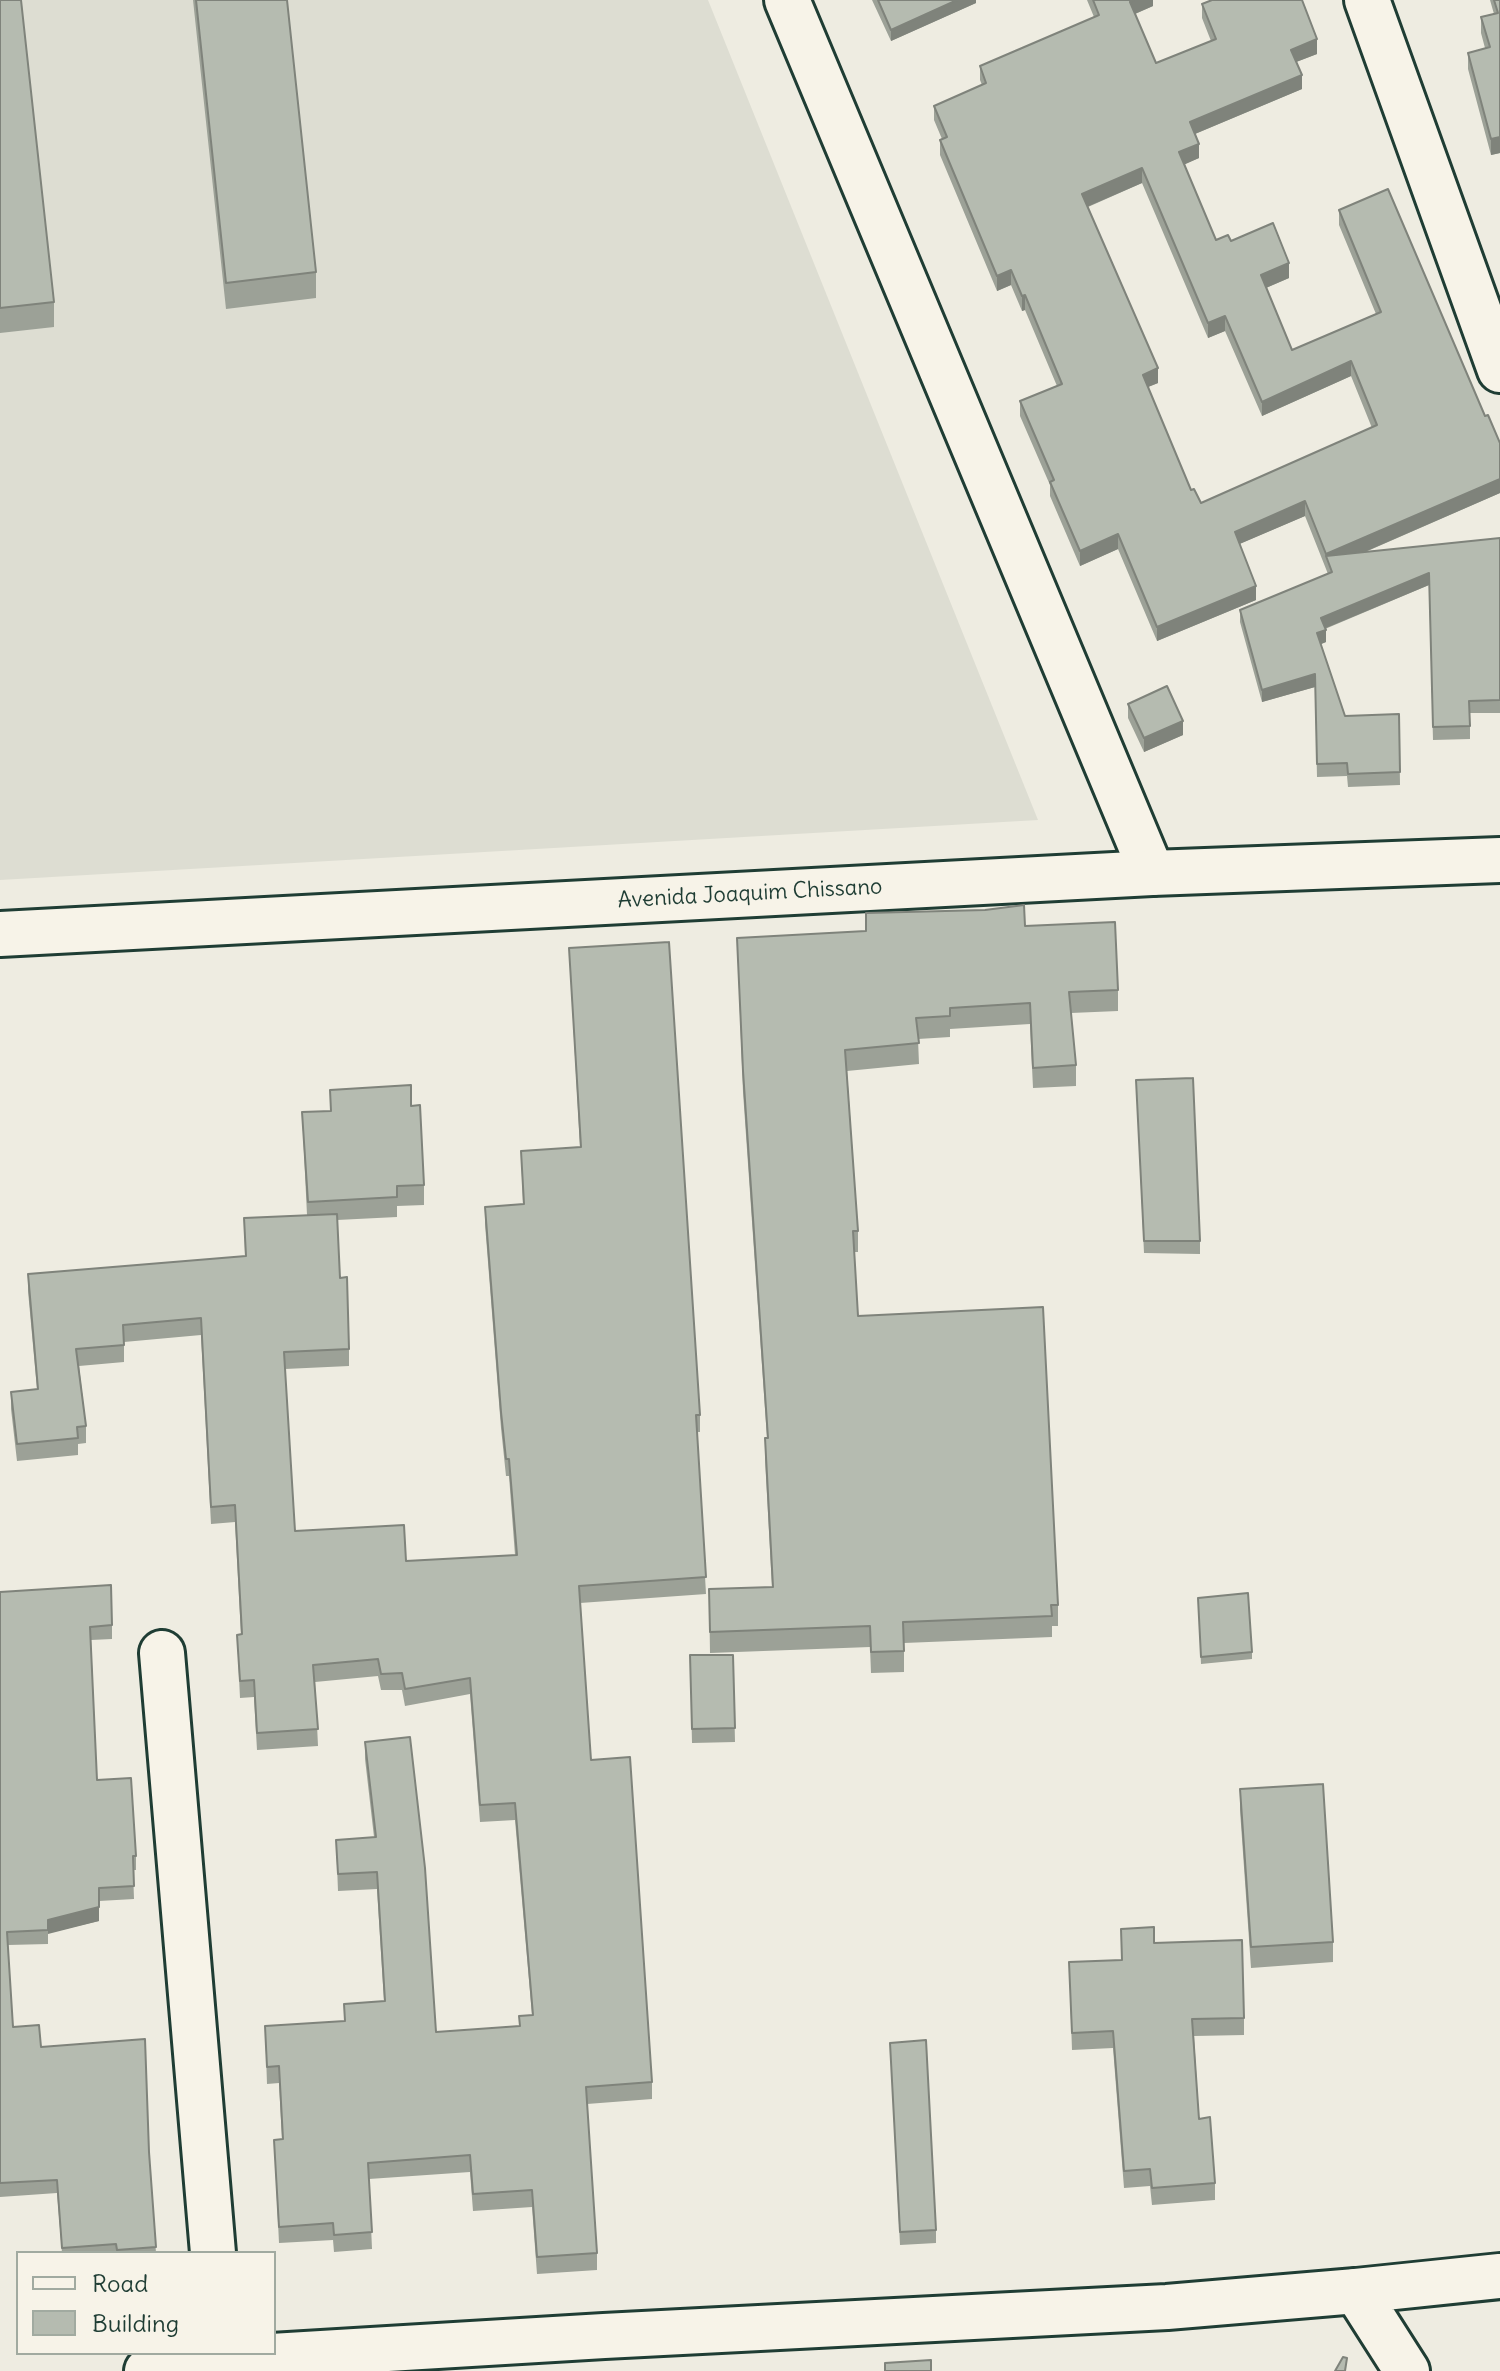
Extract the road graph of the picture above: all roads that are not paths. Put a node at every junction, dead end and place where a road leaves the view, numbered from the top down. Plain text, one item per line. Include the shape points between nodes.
1 (787, 0) edge
2 (1367, 0) edge
3 (1500, 370) edge
4 (1500, 860) edge
5 (1152, 873) junction
6 (0, 934) edge
7 (162, 1653) dead end
8 (213, 2251) edge
9 (1500, 2276) edge
10 (1356, 2291) junction
11 (276, 2353) edge
12 (222, 2356) edge
13 (147, 2371) edge
14 (1407, 2371) edge

1 - 5 street
2 - 3 street
4 - 5 street, Avenida Joaquim Chissano
5 - 6 street, Avenida Joaquim Chissano
7 - 8 street
9 - 10 street
10 - 11 street via 1167,2307
10 - 14 street
12 - 13 street

